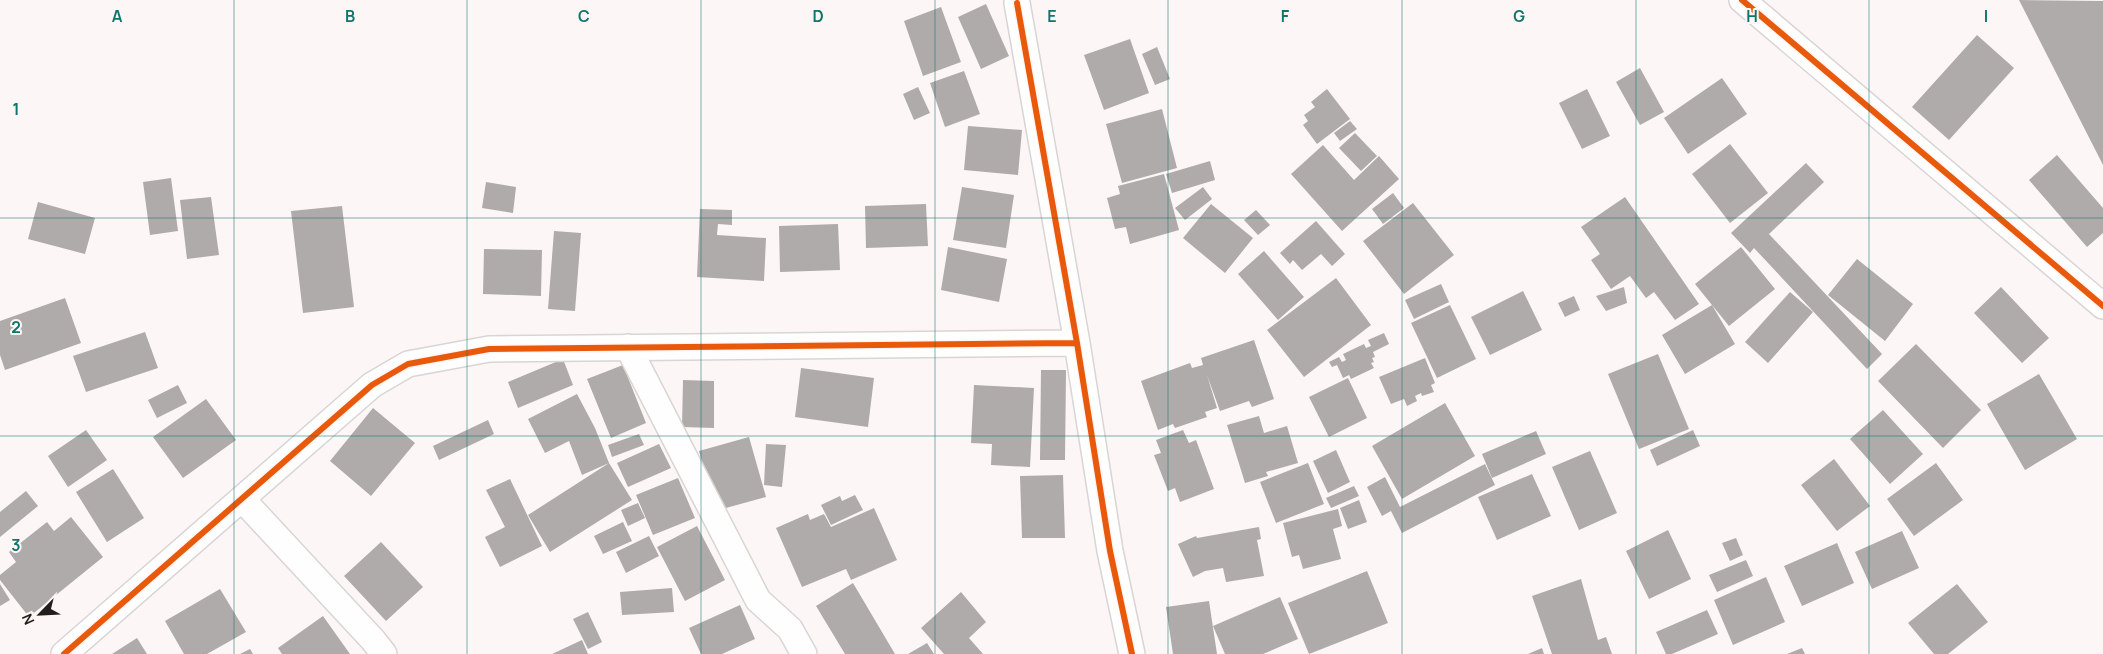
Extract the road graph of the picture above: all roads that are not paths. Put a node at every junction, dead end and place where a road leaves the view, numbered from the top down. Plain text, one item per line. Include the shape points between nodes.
1 (1742, 0) edge
2 (1017, 3) dead end
3 (2103, 306) edge
4 (1076, 343) junction
5 (628, 347) junction
6 (242, 498) junction
7 (64, 654) edge
8 (384, 654) edge
9 (804, 654) edge
10 (1132, 654) edge

1 - 3 street
2 - 4 street
4 - 5 street
4 - 10 street via 1110,551
5 - 6 street via 489,348 408,364 372,385
5 - 9 street via 758,600 790,629
6 - 7 street
6 - 8 street

